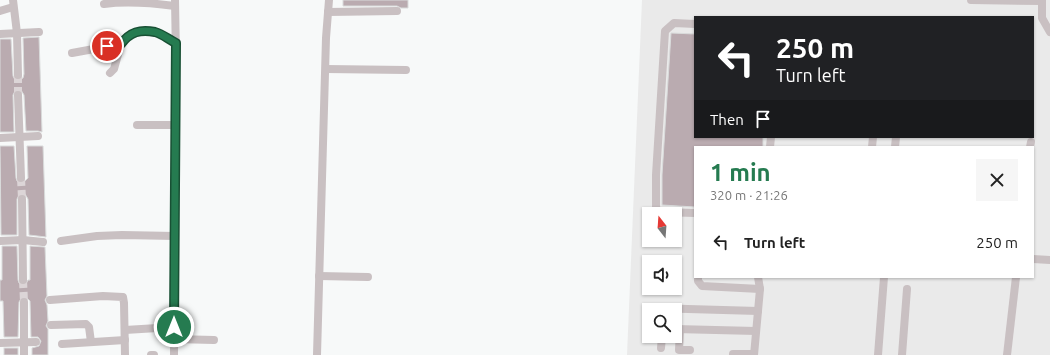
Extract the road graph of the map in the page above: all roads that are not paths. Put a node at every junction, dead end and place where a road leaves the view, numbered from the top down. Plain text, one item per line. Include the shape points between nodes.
1 (329, 0) edge
2 (971, 0) edge
3 (1044, 1) edge
4 (13, 3) edge
5 (175, 3) edge
6 (104, 4) dead end
7 (0, 11) edge
8 (397, 11) dead end
9 (328, 12) junction
10 (694, 24) edge
11 (40, 32) dead end
12 (1050, 32) edge
13 (17, 33) junction
14 (0, 34) edge
15 (176, 43) junction
16 (121, 44) junction
17 (72, 53) dead end
18 (326, 69) junction
19 (406, 70) dead end
20 (110, 73) dead end
21 (18, 74) tunnel mouth
22 (18, 95) tunnel mouth
23 (138, 125) dead end
24 (175, 126) junction
25 (38, 136) dead end
26 (19, 137) junction
27 (0, 138) edge
28 (21, 178) tunnel mouth
29 (22, 199) tunnel mouth
30 (694, 213) edge
31 (175, 236) junction
32 (23, 240) junction
33 (0, 241) edge
34 (43, 242) dead end
35 (61, 242) dead end
36 (1034, 259) edge
37 (1050, 260) edge
38 (320, 276) junction
39 (368, 277) dead end
40 (698, 278) edge
41 (758, 278) edge
42 (884, 278) edge
43 (1016, 278) edge
44 (23, 280) tunnel mouth
45 (760, 289) junction
46 (907, 289) dead end
47 (50, 300) dead end
48 (24, 302) tunnel mouth
49 (682, 309) edge
50 (758, 312) junction
51 (51, 325) dead end
52 (174, 327) junction
53 (682, 329) edge
54 (125, 330) junction
55 (756, 331) junction
56 (174, 339) junction
57 (125, 340) junction
58 (214, 340) dead end
59 (36, 342) dead end
60 (91, 342) junction
61 (0, 343) edge
62 (24, 343) junction
63 (661, 343) edge
64 (679, 343) edge
65 (62, 344) dead end
66 (661, 348) dead end
67 (690, 350) dead end
68 (733, 354) edge
69 (24, 355) edge
70 (125, 355) edge
71 (174, 355) edge
72 (317, 355) edge
73 (754, 355) edge
74 (878, 355) edge
75 (902, 355) edge
76 (1007, 355) edge

1 - 9 street
2 - 3 street
3 - 12 street via 1042,18
4 - 7 street
4 - 13 street
5 - 6 street
5 - 15 street
8 - 9 street
9 - 18 street
10 - 30 street via 674,23 666,31 656,175 656,208 660,212
11 - 13 street
13 - 14 street
13 - 21 street
15 - 16 street via 156,32 136,32 129,35
15 - 24 street
16 - 17 street
16 - 20 street via 114,69
18 - 19 street
18 - 38 street
22 - 26 street
23 - 24 street
24 - 31 street
25 - 26 street
26 - 27 street
26 - 28 street
29 - 32 street
31 - 35 street via 122,234
31 - 52 street
32 - 33 street
32 - 34 street
32 - 44 street
36 - 37 street
38 - 39 street
38 - 72 street
40 - 45 street via 702,286
41 - 45 street
42 - 74 street
43 - 76 street
45 - 50 street
46 - 75 street
47 - 54 street via 123,297
48 - 62 street
49 - 50 street
50 - 55 street
51 - 60 street via 86,324 89,327
52 - 54 street
52 - 56 street
53 - 55 street
54 - 57 street
55 - 73 street
56 - 58 street
56 - 71 street
57 - 60 street
57 - 70 street
59 - 62 street
60 - 65 street
61 - 62 street
62 - 69 street
63 - 66 street
64 - 67 street via 679,350
68 - 73 street

